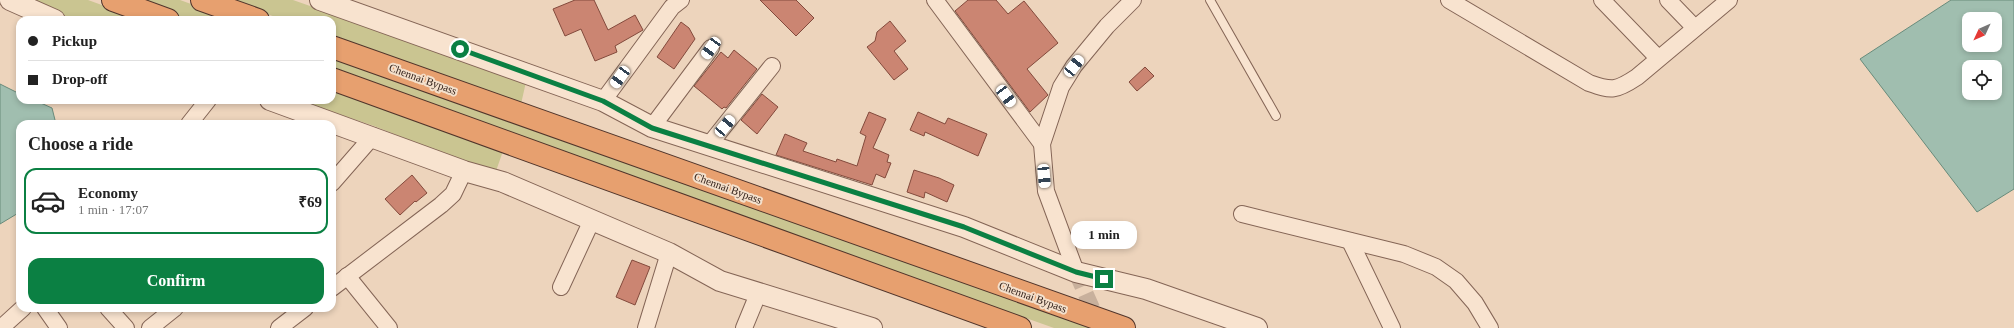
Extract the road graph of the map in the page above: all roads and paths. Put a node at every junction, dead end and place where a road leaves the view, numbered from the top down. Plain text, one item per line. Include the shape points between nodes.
1 (10, 0) edge
2 (113, 0) edge
3 (202, 0) edge
4 (320, 0) edge
5 (935, 0) edge
6 (1133, 0) edge
7 (1210, 0) edge
8 (1448, 0) edge
9 (1668, 0) edge
10 (1729, 0) edge
11 (1606, 1) edge
12 (674, 2) edge
13 (46, 16) edge
14 (157, 16) edge
15 (247, 16) edge
16 (1695, 28) junction
17 (336, 47) edge
18 (711, 48) dead end
19 (1658, 58) junction
20 (772, 66) dead end
21 (336, 80) edge
22 (603, 101) junction
23 (205, 104) edge
24 (278, 104) edge
25 (1276, 116) dead end
26 (307, 119) edge
27 (192, 120) edge
28 (336, 126) edge
29 (652, 128) junction
30 (373, 136) junction
31 (1042, 144) junction
32 (709, 145) junction
33 (464, 171) junction
34 (336, 178) edge
35 (1242, 214) dead end
36 (592, 220) junction
37 (1350, 241) junction
38 (669, 253) junction
39 (1076, 272) junction
40 (347, 276) junction
41 (336, 285) edge
42 (561, 287) dead end
43 (758, 294) junction
44 (19, 312) edge
45 (48, 312) edge
46 (112, 312) edge
47 (170, 312) edge
48 (300, 312) edge
49 (1, 328) edge
50 (59, 328) edge
51 (126, 328) edge
52 (150, 328) edge
53 (279, 328) edge
54 (389, 328) edge
55 (646, 328) edge
56 (744, 328) edge
57 (872, 328) edge
58 (1020, 328) edge
59 (1124, 328) edge
60 (1257, 328) edge
61 (1392, 328) edge
62 (1490, 328) edge

1 - 13 street
2 - 14 highway
3 - 15 highway
4 - 22 street
5 - 31 street
6 - 31 street via 1107,26 1074,66 1061,87
7 - 25 lane
8 - 19 street via 1589,83 1608,90 1623,86
9 - 16 street
10 - 16 street
11 - 19 street
12 - 22 street
16 - 19 street
17 - 59 highway, Chennai Bypass
18 - 29 street
20 - 32 street
21 - 58 highway
22 - 29 street
23 - 27 street
24 - 26 street
28 - 30 street
29 - 32 street
30 - 33 street
30 - 34 street
31 - 39 street via 1046,191
32 - 39 street via 964,227
33 - 36 street via 503,182
33 - 40 street via 452,194 441,205
35 - 37 street
36 - 38 street
36 - 42 street
37 - 61 street
37 - 62 street via 1404,254 1436,267 1456,281 1475,303
38 - 43 street via 720,281
38 - 55 street
39 - 60 street via 1146,289
40 - 41 street
40 - 54 street
43 - 56 street
43 - 57 street
44 - 49 street
45 - 50 street
46 - 51 street
47 - 52 street
48 - 53 street

